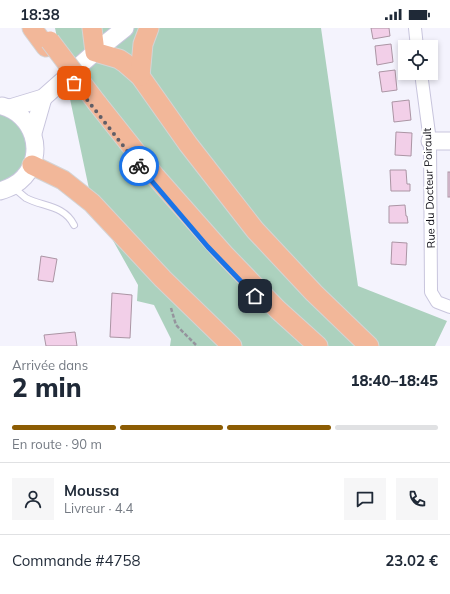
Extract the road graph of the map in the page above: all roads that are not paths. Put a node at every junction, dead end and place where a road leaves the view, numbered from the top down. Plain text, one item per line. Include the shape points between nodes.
1 (32, 28) edge
2 (92, 28) edge
3 (125, 28) edge
4 (149, 28) edge
5 (415, 28) edge
6 (45, 39) edge
7 (416, 40) edge
8 (95, 52) junction
9 (140, 76) junction
10 (422, 80) edge
11 (43, 98) junction
12 (95, 105) junction
13 (5, 106) edge
14 (33, 133) junction
15 (430, 141) junction
16 (450, 141) edge
17 (32, 165) junction
18 (6, 189) edge
19 (74, 225) dead end
20 (450, 307) edge
21 (232, 346) edge
22 (309, 346) edge
23 (318, 346) edge
24 (369, 346) edge

1 - 6 main road
2 - 8 main road
3 - 8 street
4 - 9 main road via 142,44
5 - 7 street
6 - 12 main road, bridge
8 - 9 main road via 119,59
8 - 11 street
9 - 24 main road via 188,144 255,230 314,293
10 - 15 street, Rue du Docteur Poirault
11 - 13 street
11 - 14 street
12 - 22 main road via 155,186 208,247 264,305
12 - 23 main road via 224,254 277,309
13 - 14 street via 19,114
14 - 17 street via 35,154
15 - 16 street
15 - 20 street, Rue du Docteur Poirault via 431,292 437,302
17 - 18 street via 24,177
17 - 21 main road via 63,180 92,203 163,279
18 - 19 lane via 58,209 70,218

